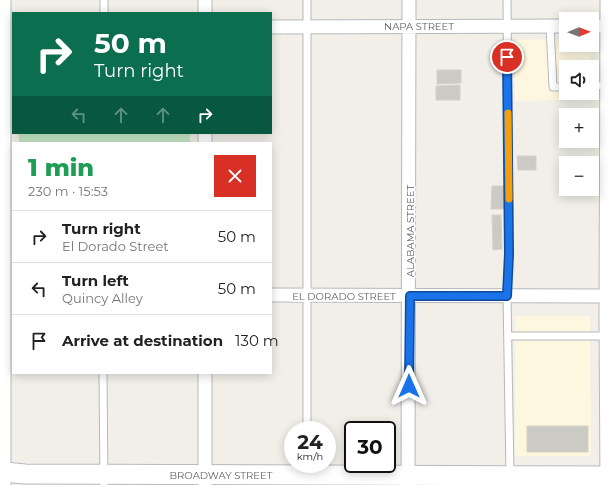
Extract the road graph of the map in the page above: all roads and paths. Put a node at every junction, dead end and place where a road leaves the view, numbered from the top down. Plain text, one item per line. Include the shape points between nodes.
1 (4, 0) edge
2 (104, 0) edge
3 (205, 0) edge
4 (307, 0) edge
5 (409, 0) edge
6 (507, 0) edge
7 (610, 0) edge
8 (104, 12) edge
9 (205, 12) edge
10 (6, 26) edge
11 (409, 26) junction
12 (507, 26) junction
13 (550, 26) junction
14 (559, 26) edge
15 (601, 26) edge
16 (272, 27) edge
17 (307, 27) junction
18 (610, 58) edge
19 (601, 85) edge
20 (559, 87) edge
21 (610, 184) edge
22 (5, 295) edge
23 (272, 295) edge
24 (307, 296) junction
25 (410, 296) junction
26 (507, 296) junction
27 (609, 296) junction
28 (610, 317) edge
29 (508, 336) junction
30 (609, 336) junction
31 (103, 374) edge
32 (205, 374) edge
33 (610, 418) edge
34 (306, 421) edge
35 (2, 476) edge
36 (306, 477) edge
37 (611, 479) edge
38 (104, 480) edge
39 (205, 480) edge
40 (408, 480) edge
41 (463, 480) edge
42 (510, 480) edge
43 (534, 480) edge

1 - 10 street
2 - 8 lane
3 - 9 street
4 - 17 lane
5 - 11 street, ALABAMA STREET
6 - 12 lane
7 - 15 main road
10 - 22 street
11 - 12 street, NAPA STREET
11 - 17 street, NAPA STREET
11 - 25 street, ALABAMA STREET
12 - 13 street, NAPA STREET
12 - 26 lane
13 - 14 street, NAPA STREET
13 - 20 lane via 553,87
15 - 18 main road
16 - 17 street, NAPA STREET
17 - 24 lane
18 - 19 main road
19 - 21 main road
21 - 27 main road
22 - 35 street
23 - 24 street, EL DORADO STREET
24 - 25 street, EL DORADO STREET
24 - 34 lane
25 - 26 street, EL DORADO STREET
25 - 40 street, ALABAMA STREET
26 - 27 street, EL DORADO STREET
26 - 29 lane
27 - 28 main road
28 - 30 main road
29 - 30 lane
29 - 42 lane
30 - 33 main road
31 - 38 lane
32 - 39 street
33 - 37 main road
35 - 38 main road, BROADWAY STREET via 26,474
36 - 39 main road, BROADWAY STREET
36 - 40 main road, BROADWAY STREET
37 - 43 main road, BROADWAY STREET
38 - 39 main road, BROADWAY STREET
40 - 41 main road, BROADWAY STREET
41 - 42 main road, BROADWAY STREET
42 - 43 main road, BROADWAY STREET

